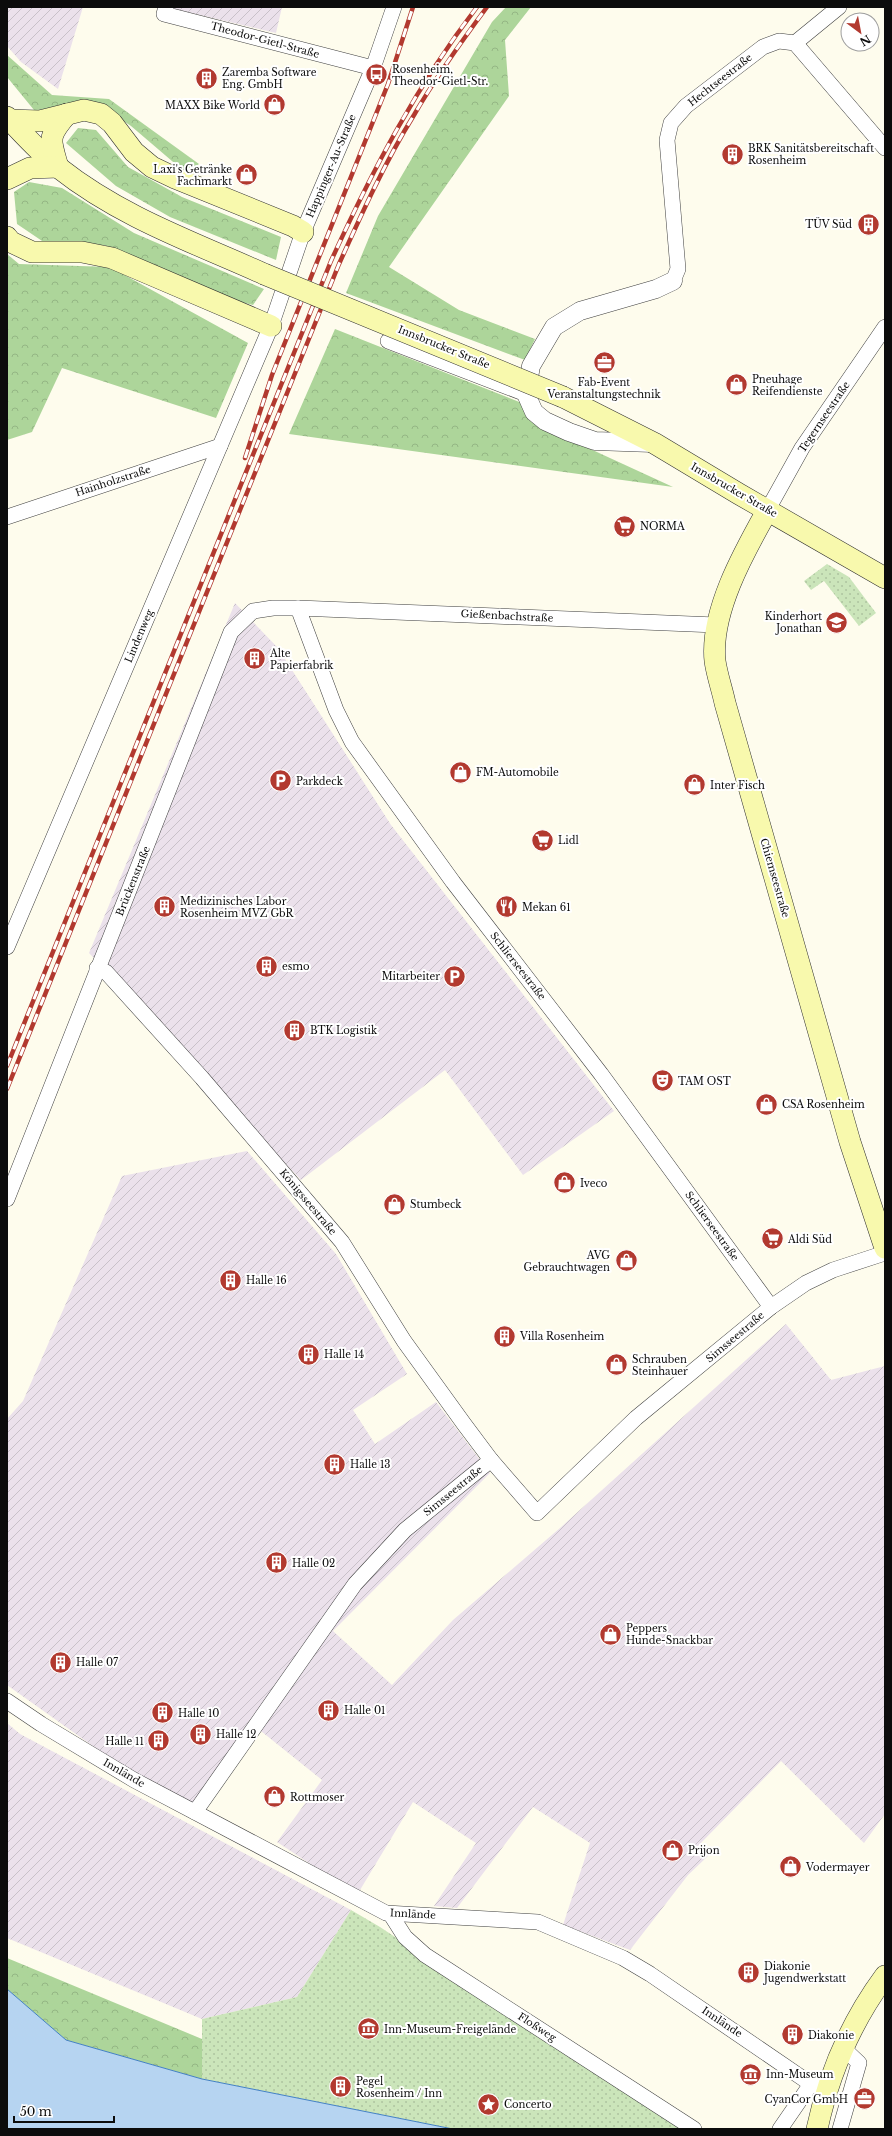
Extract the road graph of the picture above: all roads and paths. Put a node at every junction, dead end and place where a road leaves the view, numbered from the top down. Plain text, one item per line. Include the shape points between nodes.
1 (166, 7) edge
2 (394, 7) edge
3 (839, 7) edge
4 (795, 43) junction
5 (373, 68) junction
6 (67, 114) junction
7 (8, 118) edge
8 (885, 148) edge
9 (58, 168) junction
10 (7, 179) edge
11 (302, 232) junction
12 (7, 237) edge
13 (673, 281) joint
14 (271, 326) junction
15 (885, 327) edge
16 (388, 341) dead end
17 (526, 394) junction
18 (654, 443) junction
19 (220, 446) junction
20 (767, 510) junction
21 (7, 517) edge
22 (885, 578) edge
23 (298, 608) junction
24 (716, 625) junction
25 (8, 944) edge
26 (97, 968) junction
27 (7, 1199) edge
28 (885, 1248) edge
29 (885, 1253) edge
30 (771, 1306) junction
31 (491, 1460) junction
32 (7, 1700) edge
33 (195, 1812) junction
34 (391, 1915) junction
35 (885, 1976) edge
36 (842, 2047) junction
37 (819, 2087) junction
38 (694, 2129) edge
39 (780, 2129) edge
40 (818, 2129) edge
41 (840, 2129) edge

1 - 5 street, Theodor-Gietl-Straße via 164,14
2 - 5 street, Happinger-Au-Straße
3 - 4 street
4 - 8 street
4 - 13 street, Hechtseestraße via 779,41 763,46 686,106 671,123 667,140 678,269
5 - 11 street, Happinger-Au-Straße
6 - 7 main road via 40,121
6 - 9 main road via 52,133 51,143
6 - 11 main road via 84,110 101,114 112,123 134,152 152,167
7 - 9 main road, Innsbrucker Straße
9 - 10 main road via 30,168
9 - 18 main road, Innsbrucker Straße, bridge via 115,206 160,230 563,397
11 - 14 street, Happinger-Au-Straße
12 - 14 main road via 11,242 32,252 82,252 112,258
13 - 17 street via 656,289 580,311 554,327 532,366
14 - 19 street, Lindenweg
15 - 20 street, Tegernseestraße via 802,448
16 - 17 street
17 - 18 street via 534,412 545,421 569,432 595,441
18 - 20 main road, Innsbrucker Straße
19 - 21 street, Hainholzstraße
19 - 25 street, Lindenweg
20 - 22 main road, Innsbrucker Straße
20 - 24 main road, Chiemseestraße via 734,577
23 - 24 street, Gießenbachstraße
23 - 26 street, Brückenstraße via 253,611 231,632
23 - 30 street, Schlierseestraße via 336,710 352,742
24 - 28 main road, Chiemseestraße via 715,661 725,703 850,1142
26 - 27 street, Brückenstraße
26 - 31 street, Königsseestraße via 106,972 202,1078 342,1242 404,1341
29 - 30 street, Simsseestraße via 833,1270 806,1283
30 - 31 street, Simsseestraße via 636,1418 537,1513
31 - 33 street, Simsseestraße via 405,1530 360,1579
32 - 33 street, Innlände via 41,1724 134,1780
33 - 34 street, Innlände
34 - 37 street, Innlände via 538,1922 623,1958
34 - 38 street, Floßweg via 405,1937 425,1955
35 - 36 main road via 867,2000
36 - 37 main road
36 - 41 street via 860,2063
37 - 39 street
37 - 40 main road

